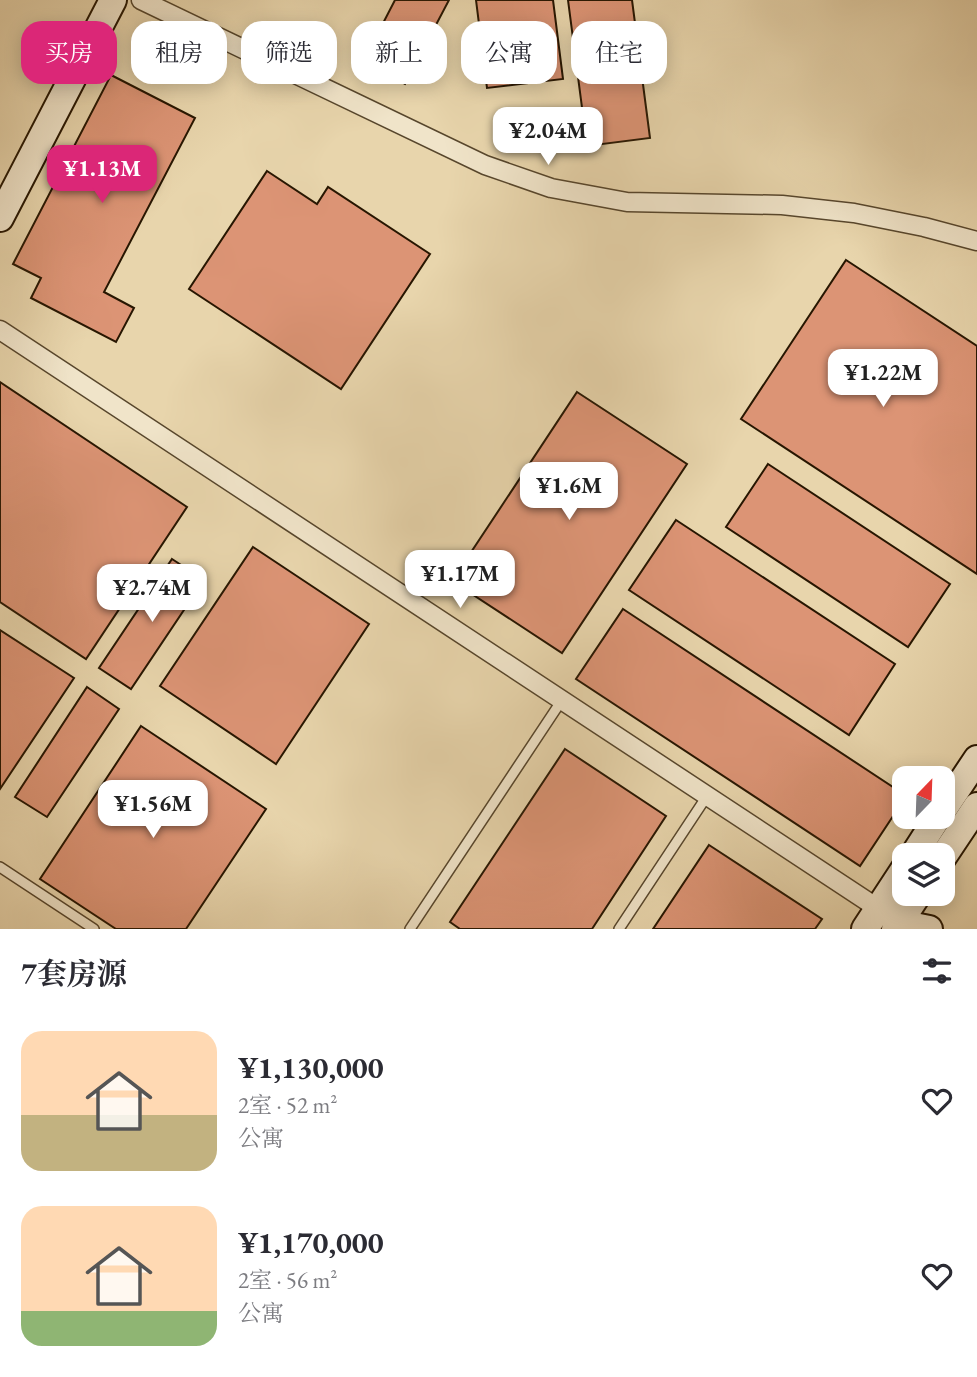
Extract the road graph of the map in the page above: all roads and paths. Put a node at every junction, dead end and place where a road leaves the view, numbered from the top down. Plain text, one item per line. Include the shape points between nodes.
1 (113, 0) edge
2 (141, 0) edge
3 (0, 218) edge
4 (977, 241) edge
5 (0, 330) edge
6 (562, 700) junction
7 (977, 759) edge
8 (956, 790) edge
9 (707, 796) junction
10 (977, 806) edge
11 (952, 843) edge
12 (0, 867) edge
13 (892, 901) edge
14 (903, 906) edge
15 (884, 922) edge
16 (413, 928) edge
17 (94, 929) edge
18 (619, 929) edge
19 (929, 929) edge

1 - 3 street
2 - 4 street via 485,165 551,188 627,202 782,205 854,213
5 - 6 street
6 - 9 street
6 - 16 lane
7 - 8 street
9 - 15 street
9 - 18 lane
10 - 11 street
12 - 17 lane
13 - 15 street
14 - 15 street
15 - 19 street

